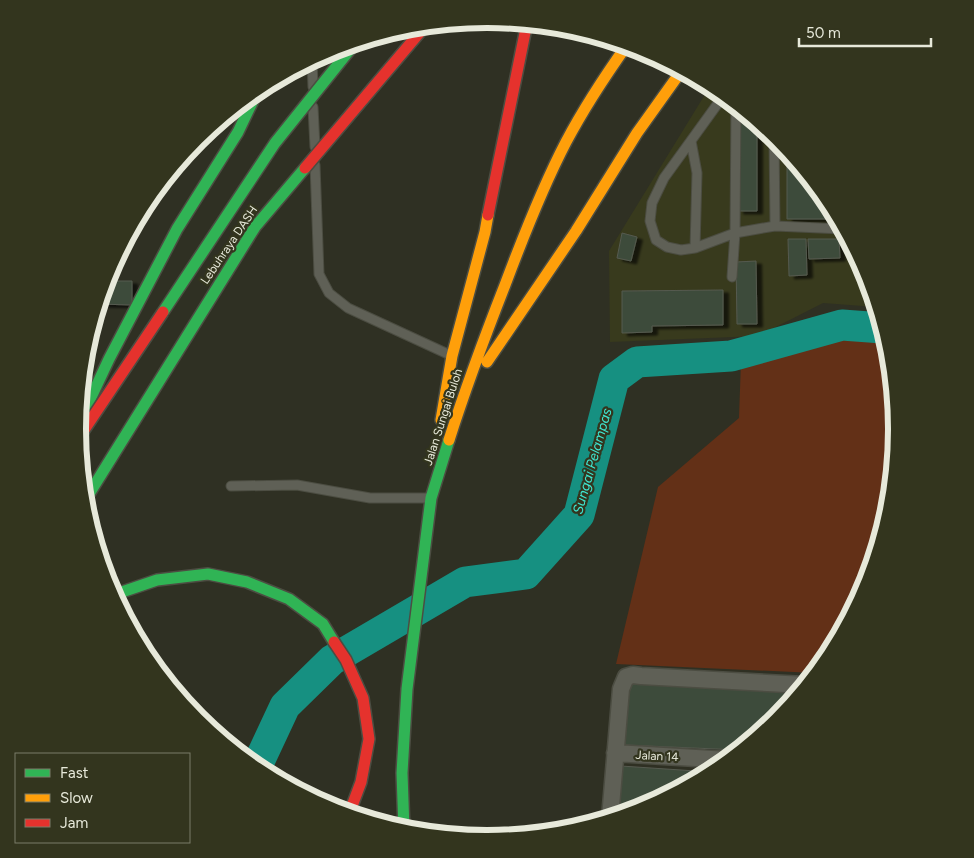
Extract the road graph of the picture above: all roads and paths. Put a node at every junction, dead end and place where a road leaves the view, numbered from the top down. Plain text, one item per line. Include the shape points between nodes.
1 (526, 29) edge
2 (419, 33) edge
3 (622, 51) edge
4 (347, 53) edge
5 (312, 68) edge
6 (678, 76) edge
7 (720, 102) edge
8 (252, 103) edge
9 (736, 114) edge
10 (691, 141) junction
11 (774, 148) edge
12 (775, 226) junction
13 (835, 229) edge
14 (735, 233) junction
15 (695, 248) junction
16 (732, 277) dead end
17 (452, 356) junction
18 (463, 396) junction
19 (86, 408) edge
20 (85, 428) edge
21 (445, 454) junction
22 (231, 486) dead end
23 (91, 491) edge
24 (431, 498) junction
25 (120, 593) edge
26 (796, 686) edge
27 (615, 753) junction
28 (715, 759) edge
29 (352, 807) edge
30 (611, 811) edge
31 (404, 822) edge

1 - 17 highway via 485,232
2 - 23 highway, Lebuhraya DASH, bridge via 255,227
3 - 18 highway, Jalan Sungai Buloh via 601,81 566,142 530,220
4 - 20 highway, Lebuhraya DASH, bridge via 275,142
5 - 17 lane via 319,274 329,293 348,308
6 - 18 highway
7 - 10 lane
8 - 19 highway via 177,229
9 - 14 lane
10 - 15 lane via 697,173
10 - 15 lane via 664,178 652,203 650,221 656,240 681,250
11 - 12 lane
12 - 13 lane
12 - 14 lane
14 - 15 lane
14 - 16 lane
17 - 21 highway via 441,420
18 - 21 highway, Jalan Sungai Buloh
21 - 24 highway, Jalan Sungai Buloh
22 - 24 lane via 297,485 370,498
24 - 31 highway, Jalan Sungai Buloh via 407,689 402,773
25 - 29 highway via 157,580 208,574 247,582 289,600 323,624 346,660 363,698 369,739 361,782
26 - 27 street via 626,677 621,689
27 - 28 street, Jalan 14
27 - 30 street

